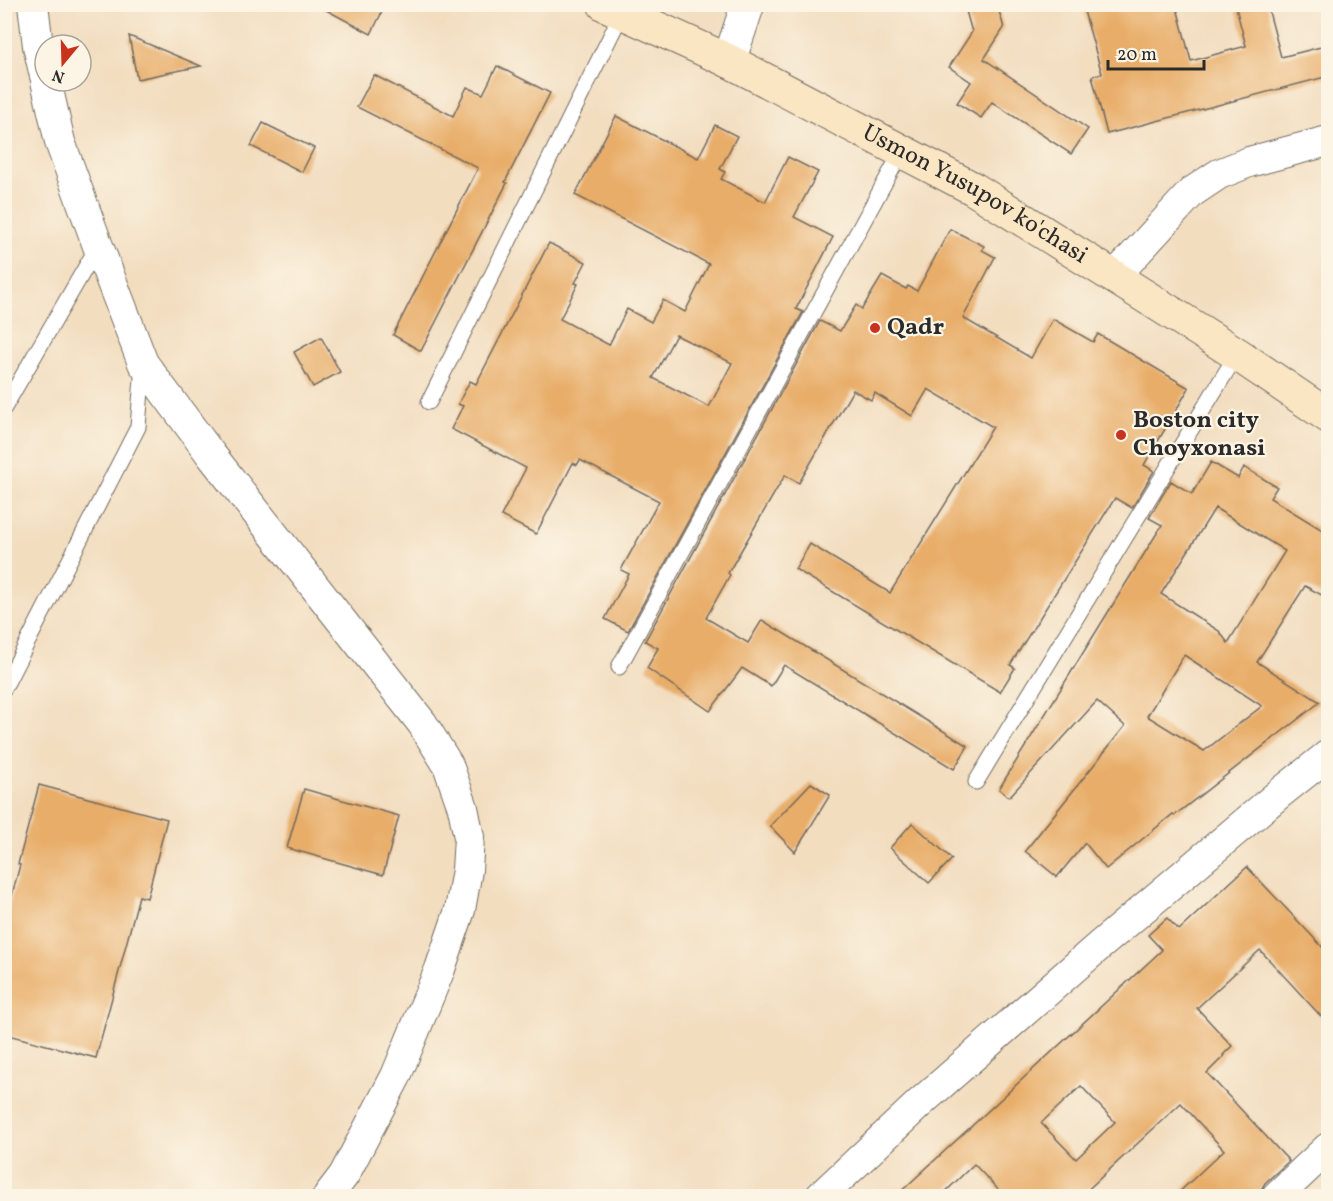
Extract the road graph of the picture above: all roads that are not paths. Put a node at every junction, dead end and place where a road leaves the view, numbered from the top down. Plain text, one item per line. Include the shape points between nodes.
1 (33, 4) edge
2 (748, 4) edge
3 (613, 9) edge
4 (36, 33) edge
5 (729, 61) junction
6 (49, 93) edge
7 (1329, 141) edge
8 (902, 151) junction
9 (98, 246) junction
10 (1114, 277) junction
11 (1237, 354) junction
12 (143, 363) junction
13 (429, 402) dead end
14 (4, 408) edge
15 (1329, 416) edge
16 (619, 667) dead end
17 (4, 688) edge
18 (1329, 755) edge
19 (976, 782) dead end
20 (1329, 1148) edge
21 (328, 1197) edge
22 (821, 1197) edge
23 (1277, 1197) edge

1 - 4 street
2 - 5 street
3 - 5 main road, Usmon Yusupov ko'chasi
3 - 13 lane
5 - 8 main road, Usmon Yusupov ko'chasi
6 - 9 street via 60,142
7 - 10 street via 1219,174 1192,192
8 - 10 main road, Usmon Yusupov ko'chasi via 974,189
8 - 16 lane
9 - 12 street
9 - 14 lane
10 - 11 main road, Usmon Yusupov ko'chasi
11 - 15 main road, Usmon Yusupov ko'chasi
11 - 19 lane
12 - 17 lane via 138,427
12 - 21 street via 219,466 422,723 448,765 463,808 469,837 467,870 460,910 441,969 396,1076 344,1175
18 - 22 street via 1090,954 921,1102
20 - 23 street

